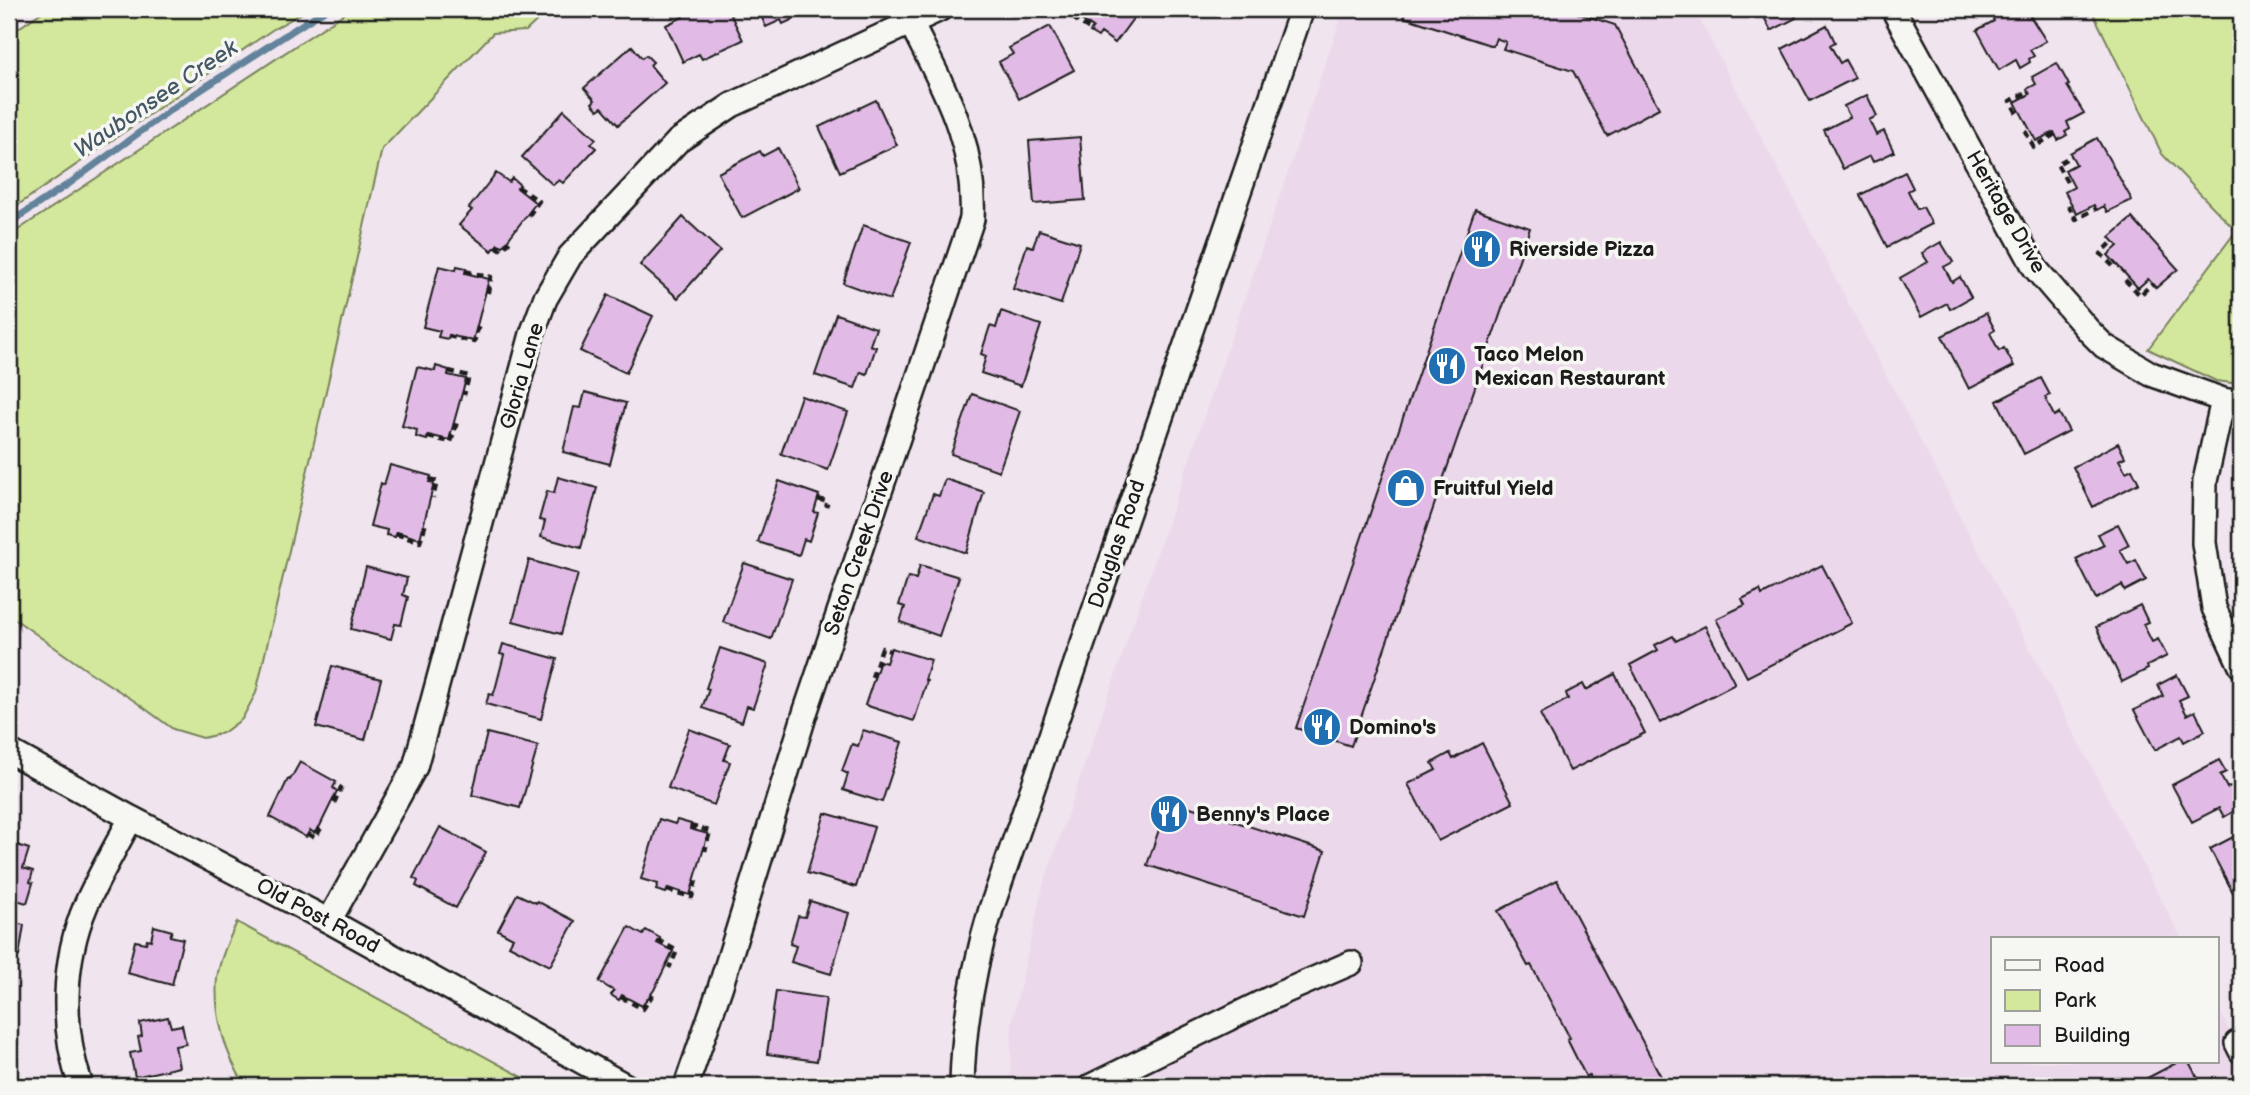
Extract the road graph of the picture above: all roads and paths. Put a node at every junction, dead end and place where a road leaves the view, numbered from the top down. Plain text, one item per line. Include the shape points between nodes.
1 (940, 9) edge
2 (1075, 9) edge
3 (1301, 9) edge
4 (1893, 9) edge
5 (911, 23) junction
6 (1091, 30) dead end
7 (2029, 91) dead end
8 (2017, 113) dead end
9 (2025, 131) dead end
10 (2055, 134) dead end
11 (2071, 156) dead end
12 (2067, 182) dead end
13 (518, 187) dead end
14 (2068, 205) dead end
15 (2096, 209) dead end
16 (527, 218) dead end
17 (512, 238) dead end
18 (2113, 241) dead end
19 (496, 246) dead end
20 (2113, 266) dead end
21 (465, 271) dead end
22 (2125, 280) dead end
23 (2152, 284) dead end
24 (486, 297) dead end
25 (479, 325) dead end
26 (448, 336) dead end
27 (449, 371) dead end
28 (464, 395) dead end
29 (2232, 401) edge
30 (457, 422) dead end
31 (428, 437) dead end
32 (430, 479) dead end
33 (433, 498) dead end
34 (818, 499) dead end
35 (826, 507) dead end
36 (426, 523) dead end
37 (396, 534) dead end
38 (890, 651) dead end
39 (2241, 666) edge
40 (872, 677) dead end
41 (9, 751) edge
42 (335, 784) dead end
43 (334, 803) dead end
44 (131, 818) junction
45 (323, 825) dead end
46 (690, 826) dead end
47 (307, 834) dead end
48 (705, 851) dead end
49 (696, 880) dead end
50 (667, 890) dead end
51 (329, 921) junction
52 (659, 940) dead end
53 (1351, 963) dead end
54 (669, 968) dead end
55 (655, 991) dead end
56 (621, 997) dead end
57 (82, 1086) edge
58 (626, 1086) edge
59 (686, 1086) edge
60 (962, 1086) edge
61 (1091, 1086) edge

1 - 5 street, Gloria Lane
2 - 6 path via 1070,16
3 - 60 street, Douglas Road via 991,909 970,998
4 - 29 street, Heritage Drive via 2035,268 2088,331 2151,374
5 - 51 street, Gloria Lane via 732,105 678,141 570,256 544,299 532,334 415,767
5 - 59 street, Seton Creek Drive via 961,127 974,192 972,219 810,698
7 - 8 path via 2010,101
9 - 10 path via 2034,147
11 - 12 path via 2057,164
13 - 16 path via 539,201
14 - 15 path via 2076,219
17 - 19 path via 502,250
18 - 20 path via 2101,254
21 - 24 path via 491,277
22 - 23 path via 2140,295
25 - 26 path via 474,342
27 - 28 path via 469,376
29 - 39 street via 2205,481 2204,543 2214,608
30 - 31 path via 452,442
32 - 33 path via 437,481
34 - 35 path via 828,502
36 - 37 path via 419,542
38 - 40 path via 882,648
41 - 44 street, Old Post Road
42 - 43 path via 341,788
44 - 51 street, Old Post Road
44 - 57 street via 86,907 72,961 67,1026
45 - 47 path via 315,838
46 - 48 path via 710,831
49 - 50 path via 692,897
51 - 58 street, Old Post Road
52 - 54 path via 677,951
53 - 61 street
55 - 56 path via 643,1009

